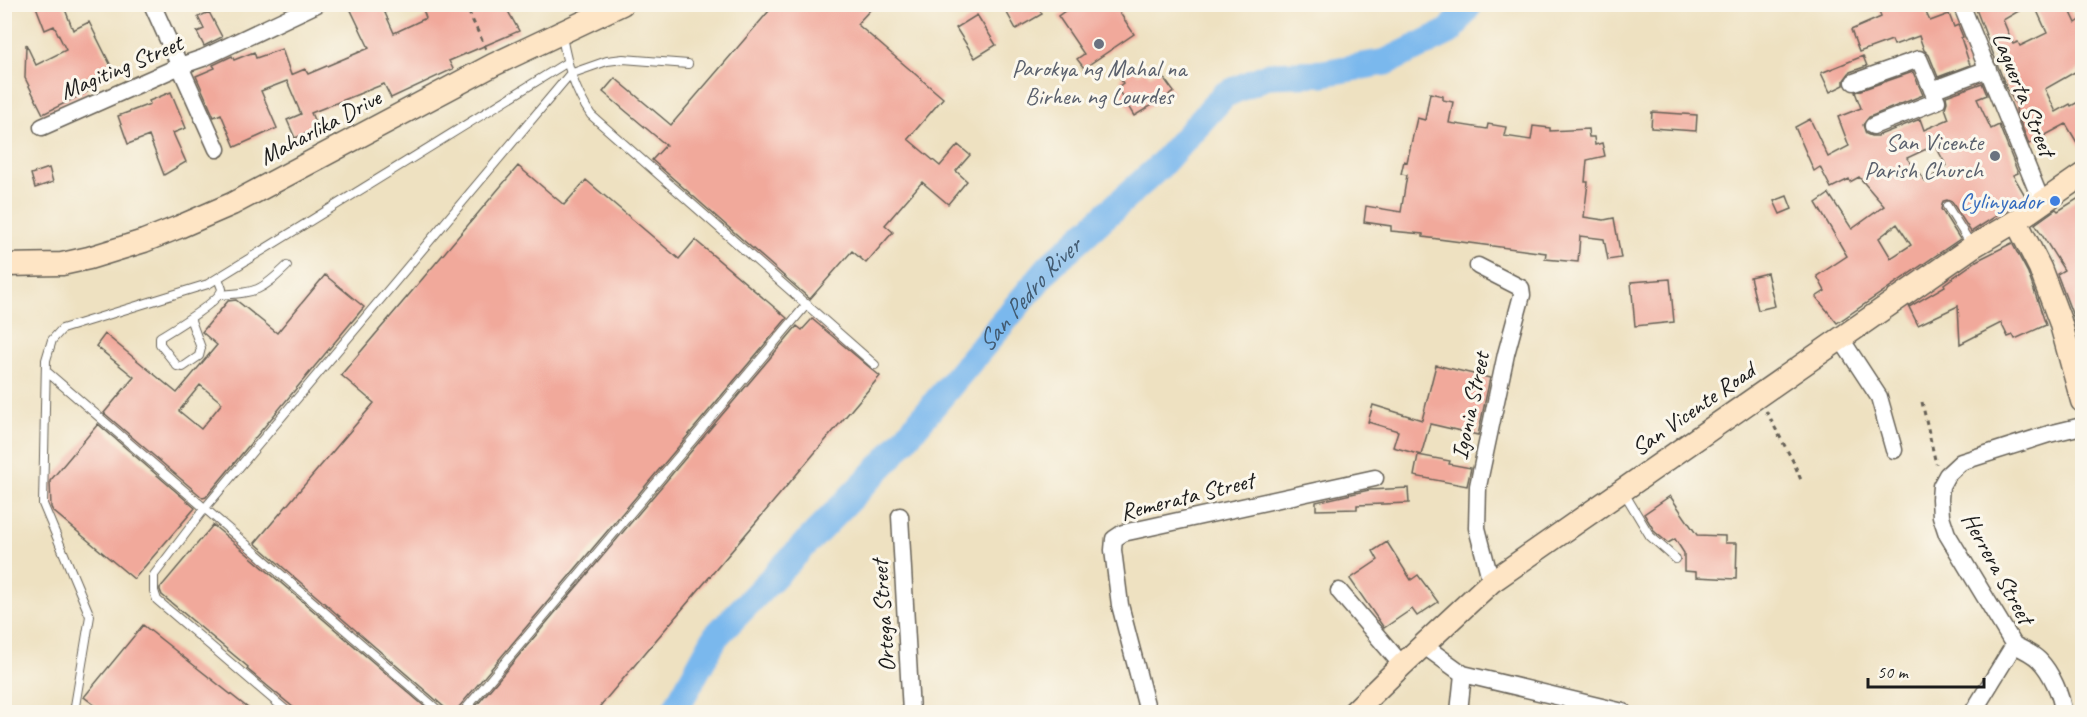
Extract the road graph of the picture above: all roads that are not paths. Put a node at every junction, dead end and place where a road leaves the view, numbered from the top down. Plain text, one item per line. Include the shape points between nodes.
1 (152, 4) edge
2 (317, 4) edge
3 (622, 4) edge
4 (1961, 4) edge
5 (561, 32) junction
6 (566, 63) junction
7 (688, 64) dead end
8 (180, 66) junction
9 (1988, 69) junction
10 (570, 74) junction
11 (1854, 82) dead end
12 (1932, 90) junction
13 (1873, 126) dead end
14 (42, 127) dead end
15 (217, 149) dead end
16 (2082, 175) edge
17 (2042, 203) junction
18 (1947, 206) dead end
19 (2016, 221) junction
20 (1972, 247) junction
21 (4, 265) edge
22 (287, 266) dead end
23 (1478, 266) dead end
24 (218, 278) junction
25 (220, 295) junction
26 (807, 304) junction
27 (190, 318) junction
28 (1841, 339) junction
29 (875, 364) dead end
30 (46, 371) junction
31 (2082, 401) edge
32 (2082, 426) edge
33 (1894, 450) dead end
34 (1376, 478) dead end
35 (1623, 491) junction
36 (205, 508) junction
37 (900, 516) dead end
38 (1676, 559) dead end
39 (1491, 582) junction
40 (1339, 591) dead end
41 (1423, 645) junction
42 (2014, 645) junction
43 (1402, 665) junction
44 (1463, 674) junction
45 (74, 712) edge
46 (288, 712) edge
47 (440, 712) edge
48 (463, 712) edge
49 (911, 712) edge
50 (1148, 712) edge
51 (1354, 712) edge
52 (1459, 712) edge
53 (1623, 712) edge
54 (1973, 712) edge
55 (2063, 712) edge

1 - 8 street
2 - 8 street, Magiting Street
3 - 5 main road, Maharlika Drive
4 - 9 street, Laguerta Street
5 - 6 lane
5 - 21 main road, Maharlika Drive via 232,204 179,227 62,264
6 - 10 lane
6 - 24 lane
7 - 10 lane via 623,59
8 - 14 street, Magiting Street
8 - 15 street
9 - 12 street
9 - 17 street, Laguerta Street
10 - 26 lane via 591,115
10 - 36 lane
11 - 12 street via 1919,59
12 - 13 street via 1937,101
16 - 17 main road, San Vicente Road
17 - 19 main road, San Vicente Road
18 - 20 lane
19 - 20 main road, San Vicente Road
19 - 31 main road via 2040,268 2060,321
20 - 28 main road, San Vicente Road
22 - 25 lane via 265,287
23 - 39 street, Igonia Street via 1514,283 1521,288 1522,295 1478,486 1477,528
24 - 25 lane
24 - 30 lane via 62,329 52,340
25 - 27 lane
26 - 29 lane
26 - 48 lane
27 - 27 lane via 160,337 160,344 177,366 183,367 199,356 201,348
28 - 33 street via 1879,397
28 - 35 main road, San Vicente Road
30 - 36 lane
30 - 45 lane via 43,504 90,616
32 - 42 street, Herrera Street via 1961,462 1941,486 1941,516 1947,534
34 - 50 street, Remerata Street via 1123,533 1114,539 1120,605
35 - 38 lane via 1650,537
35 - 39 main road, San Vicente Road
36 - 46 lane via 154,574 157,600
36 - 47 lane
37 - 49 street, Ortega Street
39 - 41 main road, San Vicente Road
40 - 43 street
41 - 43 main road, San Vicente Road
41 - 44 street
42 - 54 street, Herrera Street
42 - 55 street via 2040,660 2054,684
43 - 51 main road, San Vicente Road
44 - 52 street
44 - 53 street

